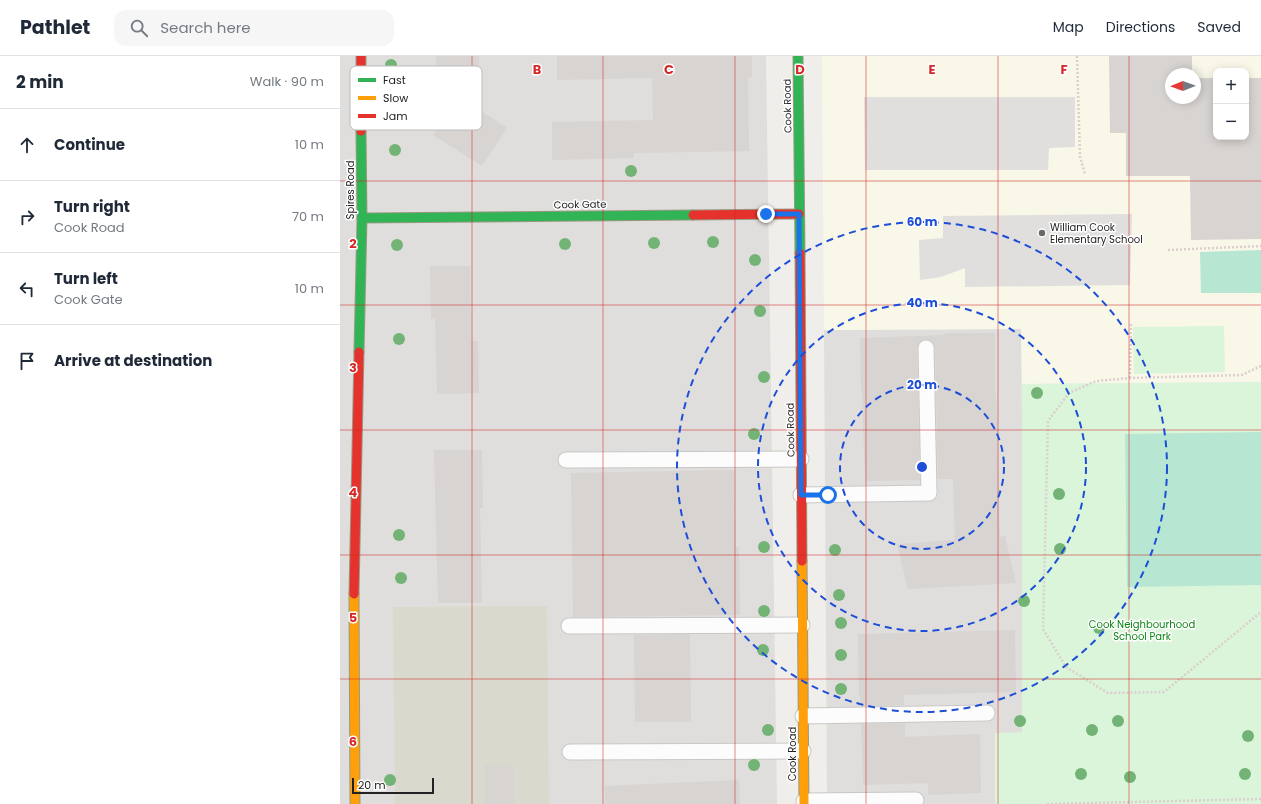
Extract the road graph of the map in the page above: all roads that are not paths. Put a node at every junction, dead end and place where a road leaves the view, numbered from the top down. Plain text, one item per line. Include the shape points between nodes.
1 (361, 56) edge
2 (798, 56) edge
3 (361, 66) edge
4 (361, 130) edge
5 (799, 214) junction
6 (362, 218) junction
7 (926, 348) dead end
8 (566, 460) dead end
9 (801, 460) junction
10 (801, 495) junction
11 (802, 625) junction
12 (569, 626) dead end
13 (987, 713) dead end
14 (803, 716) junction
15 (803, 751) junction
16 (570, 752) dead end
17 (916, 800) dead end
18 (804, 802) edge
19 (355, 804) edge

1 - 3 street, Spires Road
2 - 5 street, Cook Road
4 - 6 street, Spires Road
5 - 6 street, Cook Gate
5 - 9 street, Cook Road
6 - 19 street, Spires Road via 354,567
7 - 10 lane via 929,493
8 - 9 lane
9 - 10 street, Cook Road
10 - 11 street, Cook Road
11 - 12 lane
11 - 14 street, Cook Road
13 - 14 lane
14 - 15 street, Cook Road
15 - 16 lane
15 - 18 street, Cook Road
17 - 18 lane

